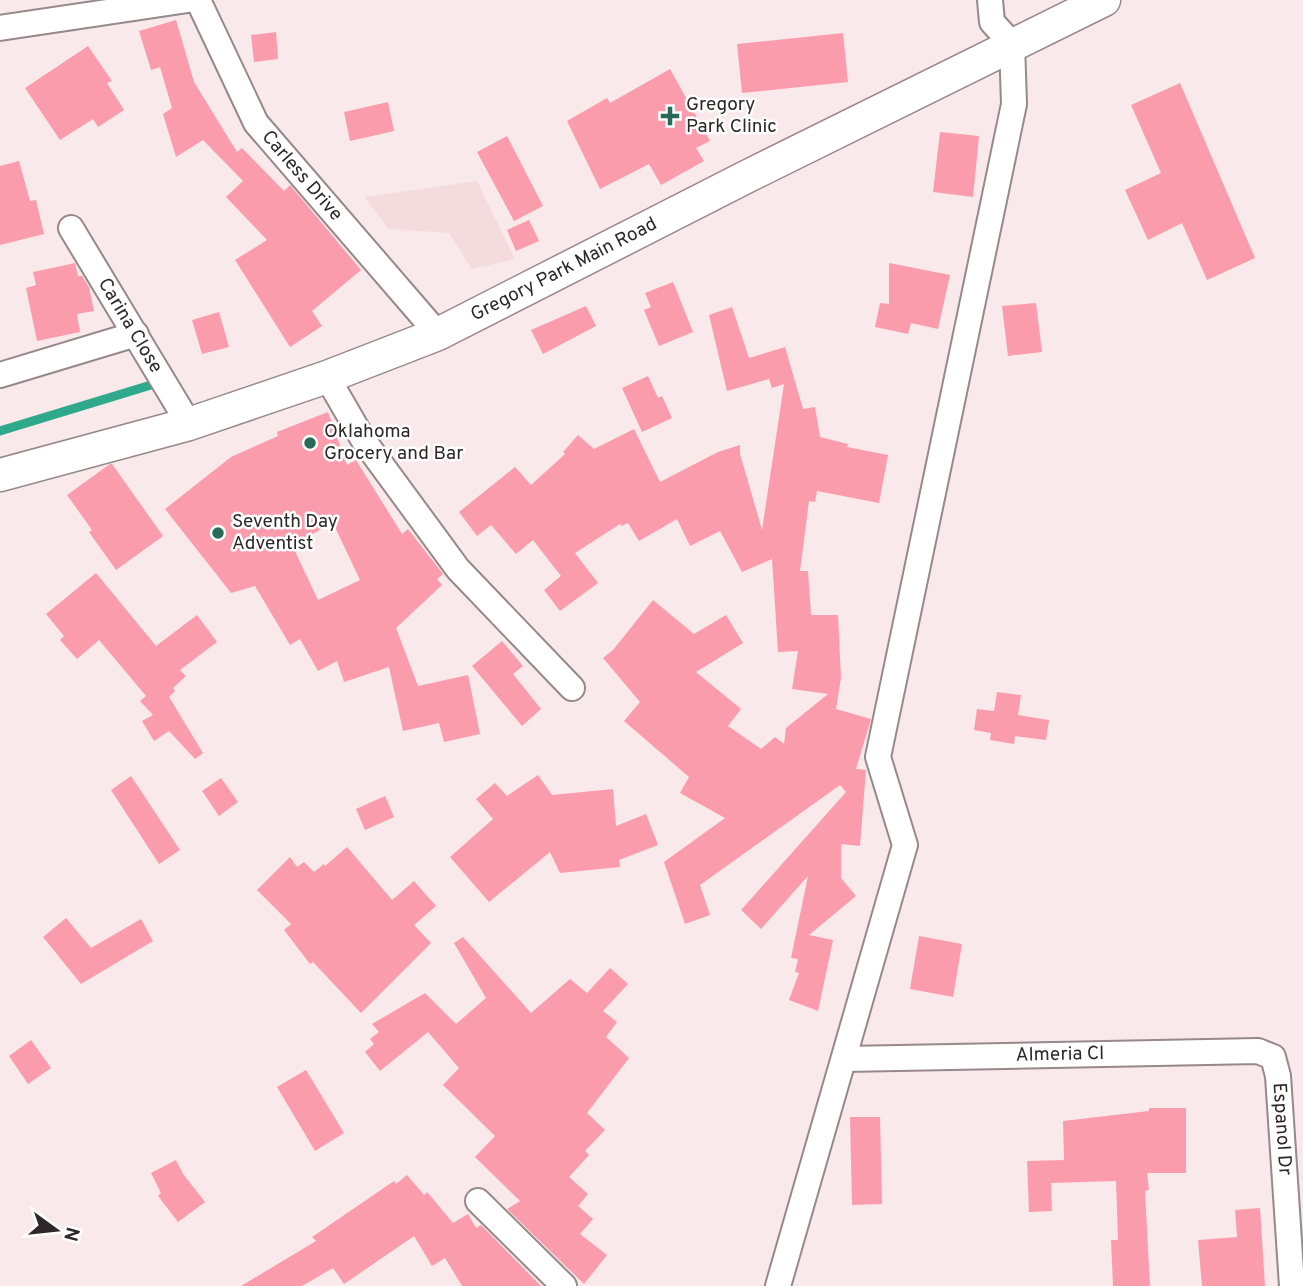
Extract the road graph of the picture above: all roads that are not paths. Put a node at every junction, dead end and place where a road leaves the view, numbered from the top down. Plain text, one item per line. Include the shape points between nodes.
1 (188, 0) edge
2 (198, 0) edge
3 (990, 0) edge
4 (1104, 0) edge
5 (0, 27) edge
6 (1012, 44) junction
7 (71, 228) dead end
8 (136, 334) junction
9 (438, 334) junction
10 (0, 375) edge
11 (327, 377) junction
12 (185, 418) junction
13 (0, 475) edge
14 (572, 688) dead end
15 (1273, 1057) joint
16 (845, 1059) junction
17 (478, 1201) dead end
18 (564, 1286) edge
19 (778, 1286) edge
20 (1292, 1286) edge

1 - 5 street
2 - 9 street, Carless Drive via 256,123
3 - 6 street via 992,22
4 - 6 street, Gregory Park Main Road
6 - 9 street, Gregory Park Main Road
6 - 16 street via 1014,104 878,757 905,845
7 - 8 street, Carina Close
8 - 10 street
8 - 12 street, Carina Close
9 - 11 street, Gregory Park Main Road
11 - 12 street, Gregory Park Main Road
11 - 14 street via 364,441 458,569
12 - 13 street, Gregory Park Main Road
15 - 16 street, Almeria Cl via 1258,1051
15 - 20 street, Espanol Dr
16 - 19 street
17 - 18 street

